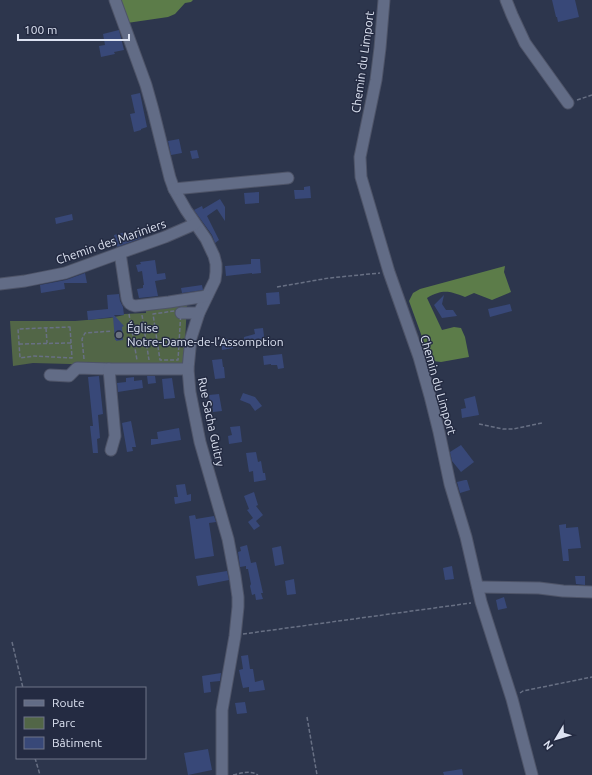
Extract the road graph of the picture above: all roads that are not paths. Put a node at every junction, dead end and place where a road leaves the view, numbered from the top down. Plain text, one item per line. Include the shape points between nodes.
1 (115, 0) edge
2 (384, 0) edge
3 (506, 0) edge
4 (568, 103) road end
5 (288, 178) dead end
6 (174, 189) junction
7 (195, 224) junction
8 (120, 252) junction
9 (0, 284) edge
10 (208, 296) junction
11 (180, 313) road end
12 (199, 313) junction
13 (109, 369) junction
14 (188, 369) junction
15 (50, 375) dead end
16 (111, 450) dead end
17 (478, 586) junction
18 (592, 592) edge
19 (222, 775) edge
20 (532, 775) edge

1 - 6 street, Rue Sacha Guitry via 146,85
2 - 17 street, Chemin du Limport via 376,80 362,144 361,177 389,272 419,357
3 - 4 street via 525,43
5 - 6 street via 251,186
6 - 7 street, Rue Sacha Guitry
7 - 8 street, Chemin des Mariniers
7 - 10 street, Rue Sacha Guitry via 206,239 216,264 215,280
8 - 9 street, Chemin des Mariniers via 65,273
8 - 10 street via 130,309 135,306
10 - 12 street, Rue Sacha Guitry
11 - 12 street
12 - 14 street, Rue Sacha Guitry via 191,338
13 - 14 street
13 - 15 street via 80,363 69,376
13 - 16 street via 115,436
14 - 19 street, Rue Sacha Guitry via 200,442 228,540 238,607 222,710
17 - 18 street
17 - 20 street, Chemin du Limport

